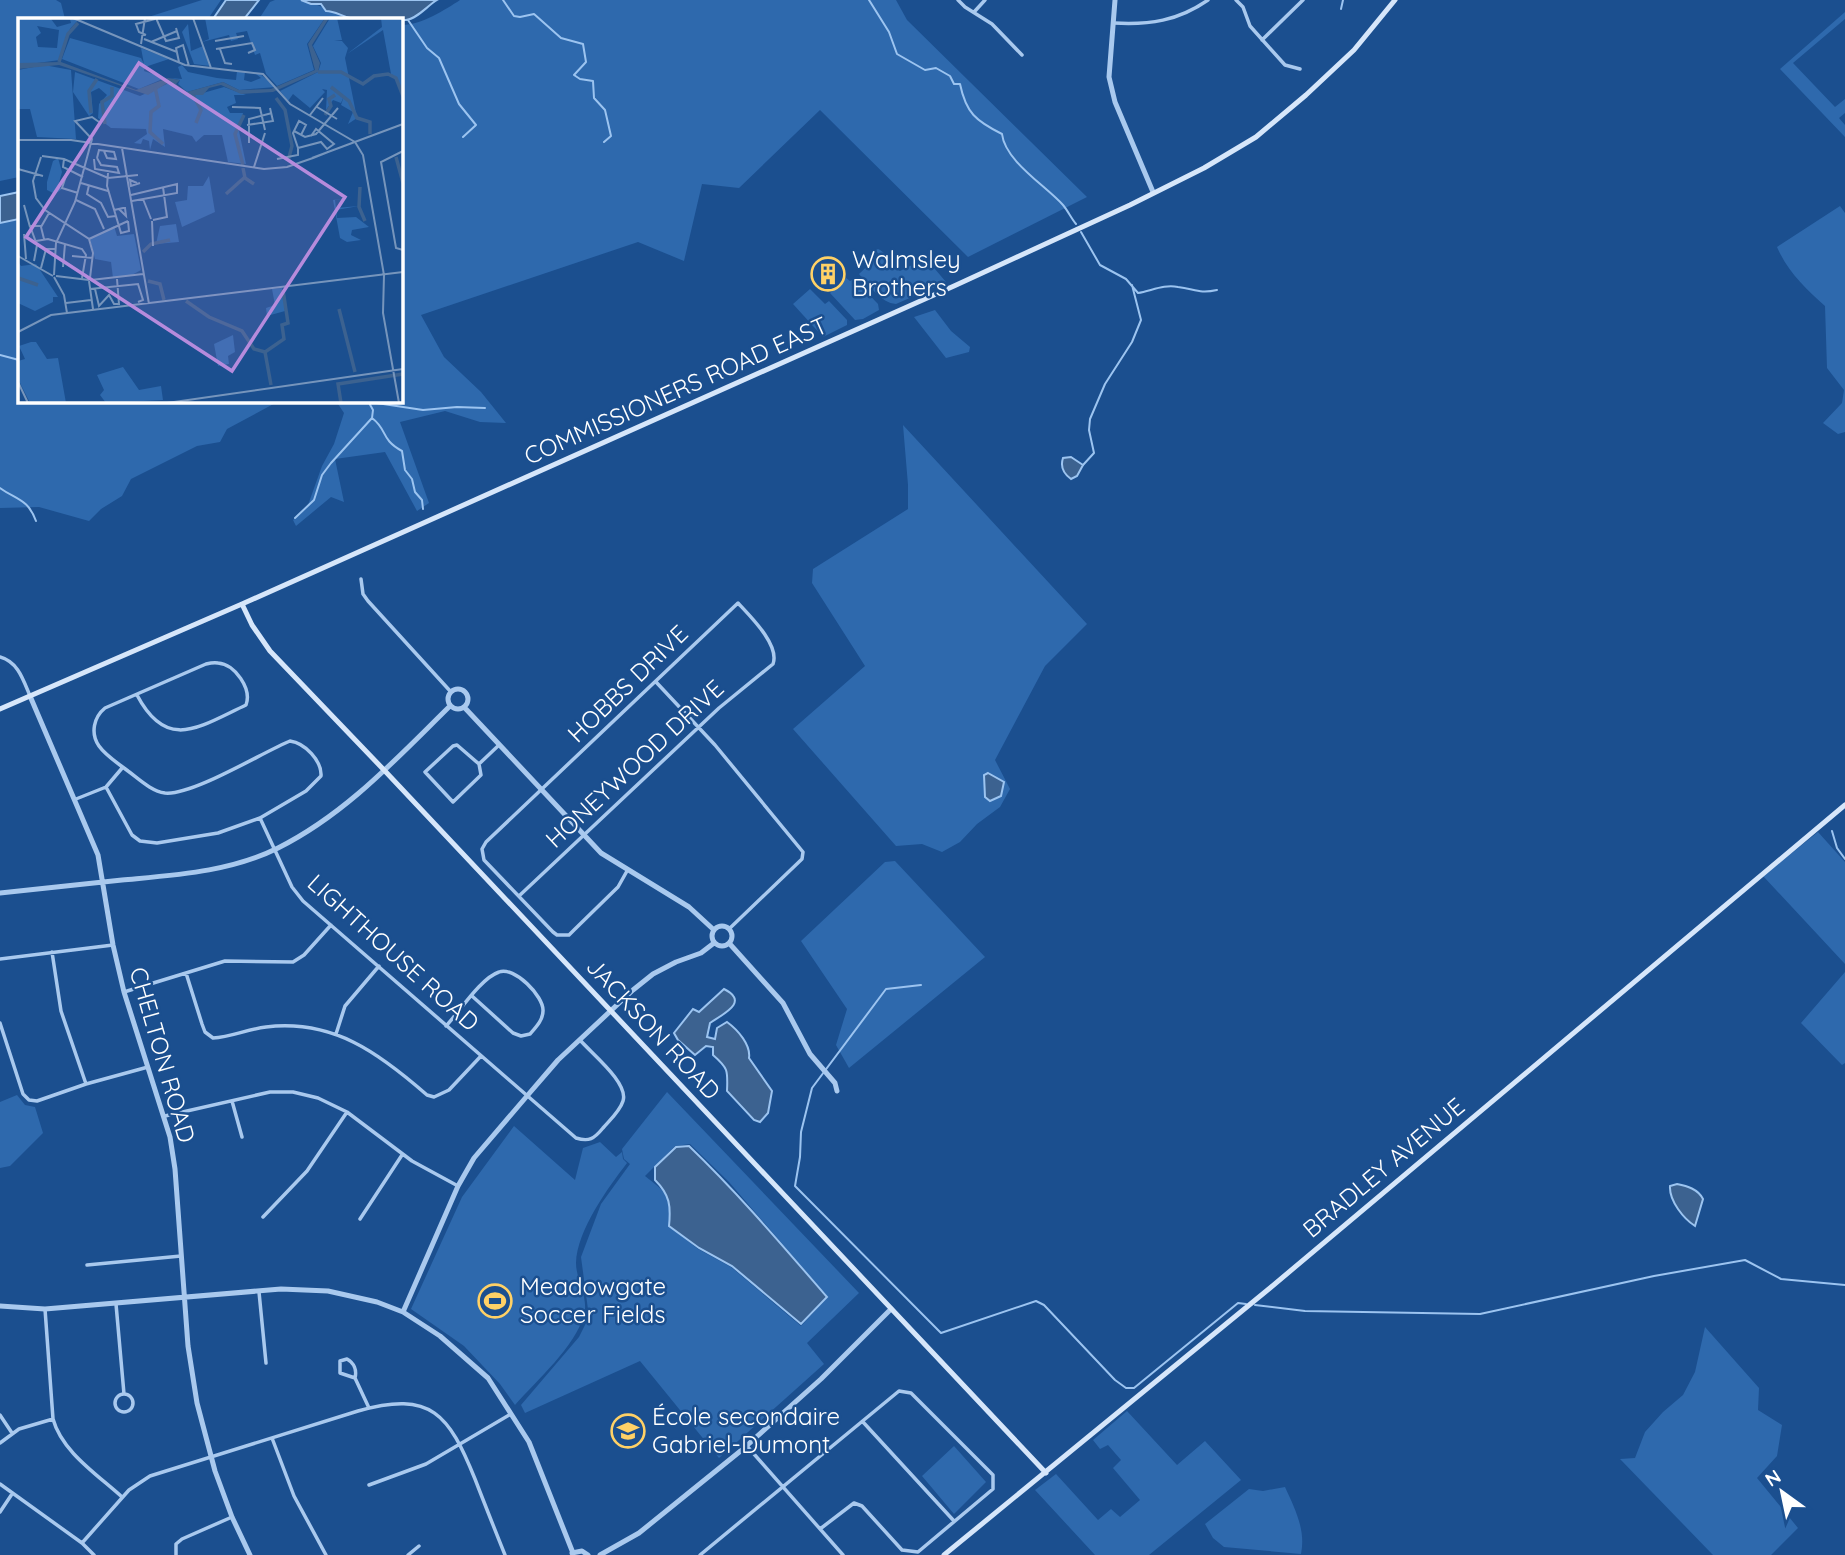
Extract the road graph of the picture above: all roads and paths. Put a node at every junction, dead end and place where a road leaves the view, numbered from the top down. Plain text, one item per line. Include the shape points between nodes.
1 (958, 0) edge
2 (985, 0) edge
3 (1115, 0) edge
4 (1208, 0) edge
5 (1237, 0) edge
6 (1303, 0) edge
7 (1395, 0) edge
8 (974, 12) junction
9 (1114, 23) junction
10 (1262, 40) junction
11 (1022, 55) dead end
12 (1300, 69) dead end
13 (1153, 192) junction
14 (361, 579) dead end
15 (738, 603) joint
16 (242, 604) junction
17 (0, 657) edge
18 (656, 682) junction
19 (451, 692) junction
20 (137, 695) junction
21 (30, 696) junction
22 (450, 706) junction
23 (464, 707) junction
24 (0, 709) edge
25 (698, 727) junction
26 (499, 746) junction
27 (479, 764) junction
28 (123, 767) junction
29 (384, 770) junction
30 (106, 787) junction
31 (542, 791) junction
32 (76, 799) junction
33 (1845, 805) edge
34 (260, 818) junction
35 (584, 835) junction
36 (276, 849) junction
37 (627, 871) junction
38 (103, 882) junction
39 (0, 893) edge
40 (519, 896) junction
41 (331, 925) junction
42 (729, 929) junction
43 (714, 930) junction
44 (714, 943) junction
45 (729, 943) junction
46 (113, 945) junction
47 (52, 953) junction
48 (0, 959) edge
49 (379, 966) junction
50 (186, 973) junction
51 (124, 992) junction
52 (472, 996) junction
53 (611, 1011) junction
54 (0, 1023) edge
55 (446, 1026) junction
56 (336, 1034) junction
57 (579, 1039) junction
58 (481, 1056) junction
59 (148, 1067) junction
60 (86, 1084) junction
61 (837, 1091) dead end
62 (527, 1096) junction
63 (232, 1101) junction
64 (348, 1112) junction
65 (164, 1116) junction
66 (242, 1137) dead end
67 (402, 1155) junction
68 (458, 1186) junction
69 (263, 1217) dead end
70 (360, 1220) dead end
71 (181, 1256) junction
72 (87, 1265) dead end
73 (259, 1292) junction
74 (185, 1297) junction
75 (116, 1304) junction
76 (0, 1306) edge
77 (45, 1308) junction
78 (891, 1310) junction
79 (403, 1312) junction
80 (266, 1363) dead end
81 (355, 1378) junction
82 (124, 1394) junction
83 (369, 1408) junction
84 (511, 1414) junction
85 (0, 1415) edge
86 (53, 1419) junction
87 (862, 1422) junction
88 (12, 1433) junction
89 (272, 1438) junction
90 (0, 1443) edge
91 (459, 1444) junction
92 (746, 1445) junction
93 (211, 1455) junction
94 (1046, 1473) junction
95 (0, 1484) edge
96 (369, 1485) dead end
97 (782, 1487) junction
98 (12, 1494) junction
99 (122, 1497) junction
100 (0, 1512) edge
101 (232, 1517) junction
102 (954, 1521) junction
103 (821, 1529) junction
104 (82, 1543) junction
105 (419, 1546) dead end
106 (574, 1553) edge
107 (603, 1553) edge
108 (94, 1555) edge
109 (176, 1555) edge
110 (250, 1555) edge
111 (326, 1555) edge
112 (408, 1555) edge
113 (505, 1555) edge
114 (588, 1555) edge
115 (700, 1555) edge
116 (843, 1555) edge
117 (944, 1555) edge

1 - 8 street
2 - 8 street
3 - 9 street
4 - 9 street via 1170,20
5 - 10 street
6 - 10 street
7 - 13 main road, COMMISSIONERS ROAD EAST via 1354,50 1256,137
8 - 11 street
9 - 13 street via 1110,77 1114,100
10 - 12 street via 1285,65
13 - 16 main road, COMMISSIONERS ROAD EAST via 943,292
14 - 19 street via 368,601
15 - 18 street, HOBBS DRIVE
15 - 25 street, HONEYWOOD DRIVE via 757,623 775,659 769,670
16 - 21 main road, COMMISSIONERS ROAD EAST
16 - 29 main road, JACKSON ROAD via 270,652
17 - 21 street via 10,660 19,671
18 - 25 street
18 - 31 street, HOBBS DRIVE
19 - 22 street
19 - 23 street via 465,693
20 - 20 street via 206,664 219,663 230,667 249,695 246,705 187,730 170,730 155,723
20 - 28 street via 106,708 94,725 98,745
21 - 24 main road, COMMISSIONERS ROAD EAST
21 - 32 street, CHELTON ROAD
22 - 23 street
22 - 29 street
23 - 26 street
25 - 35 street, HONEYWOOD DRIVE
25 - 42 street via 803,852 802,859
26 - 27 street
26 - 31 street
27 - 27 street via 481,775 453,802 425,772 457,745
28 - 30 street
28 - 34 street via 151,788 179,792 296,742 321,766 320,780
29 - 36 street via 326,820
29 - 53 main road, JACKSON ROAD
30 - 32 street
30 - 34 street via 139,841 218,833
31 - 35 street
31 - 40 street, HOBBS DRIVE via 482,849 484,860
32 - 38 street, CHELTON ROAD via 98,855
33 - 94 main road, BRADLEY AVENUE
34 - 36 street, LIGHTHOUSE ROAD
35 - 37 street
35 - 40 street, HONEYWOOD DRIVE
36 - 38 street via 193,873
36 - 41 street, LIGHTHOUSE ROAD via 292,887
37 - 40 street via 618,887 563,936 552,932
37 - 43 street via 689,907
38 - 39 street
38 - 46 street, CHELTON ROAD
41 - 49 street, LIGHTHOUSE ROAD
41 - 50 street via 293,962 225,961
42 - 43 street
42 - 45 street
43 - 44 street
44 - 45 street
44 - 53 street via 653,974
45 - 61 street via 783,1003 810,1054
46 - 47 street
46 - 51 street, CHELTON ROAD
47 - 48 street
47 - 60 street via 61,1012
49 - 55 street, LIGHTHOUSE ROAD
49 - 56 street via 345,1006
50 - 51 street
50 - 56 street via 205,1032 212,1038 289,1026
51 - 59 street, CHELTON ROAD
52 - 52 street via 489,976 514,972 543,1005 542,1017 530,1034 513,1033
52 - 55 street
53 - 57 street
53 - 78 main road, JACKSON ROAD
54 - 60 street via 23,1094 29,1100
55 - 58 street, LIGHTHOUSE ROAD
56 - 58 street via 379,1055 434,1097 449,1090
57 - 62 street
57 - 62 street, LIGHTHOUSE ROAD via 621,1084 625,1098 594,1138 576,1138
58 - 62 street, LIGHTHOUSE ROAD
59 - 60 street
59 - 65 street, CHELTON ROAD
62 - 68 street via 474,1158
63 - 64 street via 293,1092
63 - 65 street
63 - 66 street
64 - 67 street
64 - 69 street via 307,1171
65 - 71 street, CHELTON ROAD via 174,1169
67 - 68 street
67 - 70 street
68 - 79 street
71 - 72 street
71 - 74 street, CHELTON ROAD
73 - 74 street
73 - 79 street via 328,1291
73 - 80 street
74 - 75 street
74 - 93 street, CHELTON ROAD via 191,1373
75 - 77 street
75 - 82 street
76 - 77 street
77 - 86 street
78 - 92 street
78 - 94 main road, JACKSON ROAD
79 - 84 street via 440,1336 488,1378
81 - 81 street via 351,1361 340,1361 340,1373
81 - 83 street
82 - 82 street via 115,1404 125,1411 133,1403
83 - 89 street
83 - 91 street via 402,1403 419,1406 451,1427
84 - 91 street
84 - 106 street via 528,1441
85 - 88 street
86 - 88 street
86 - 99 street via 70,1449
87 - 97 street
87 - 102 street
87 - 102 street via 899,1391 911,1393 992,1475 993,1489
88 - 90 street
89 - 93 street
89 - 111 street via 294,1496
91 - 96 street via 426,1464
91 - 113 street
92 - 97 street
92 - 107 street via 639,1533
93 - 99 street via 150,1476
93 - 101 street, CHELTON ROAD
94 - 117 main road, BRADLEY AVENUE
95 - 98 street
97 - 103 street
97 - 115 street
98 - 100 street
98 - 104 street
99 - 104 street
101 - 109 street via 182,1539
101 - 110 street, CHELTON ROAD
102 - 103 street via 918,1552 902,1550 862,1506 853,1503
103 - 116 street
104 - 108 street
105 - 112 street
106 - 114 street
107 - 114 street

